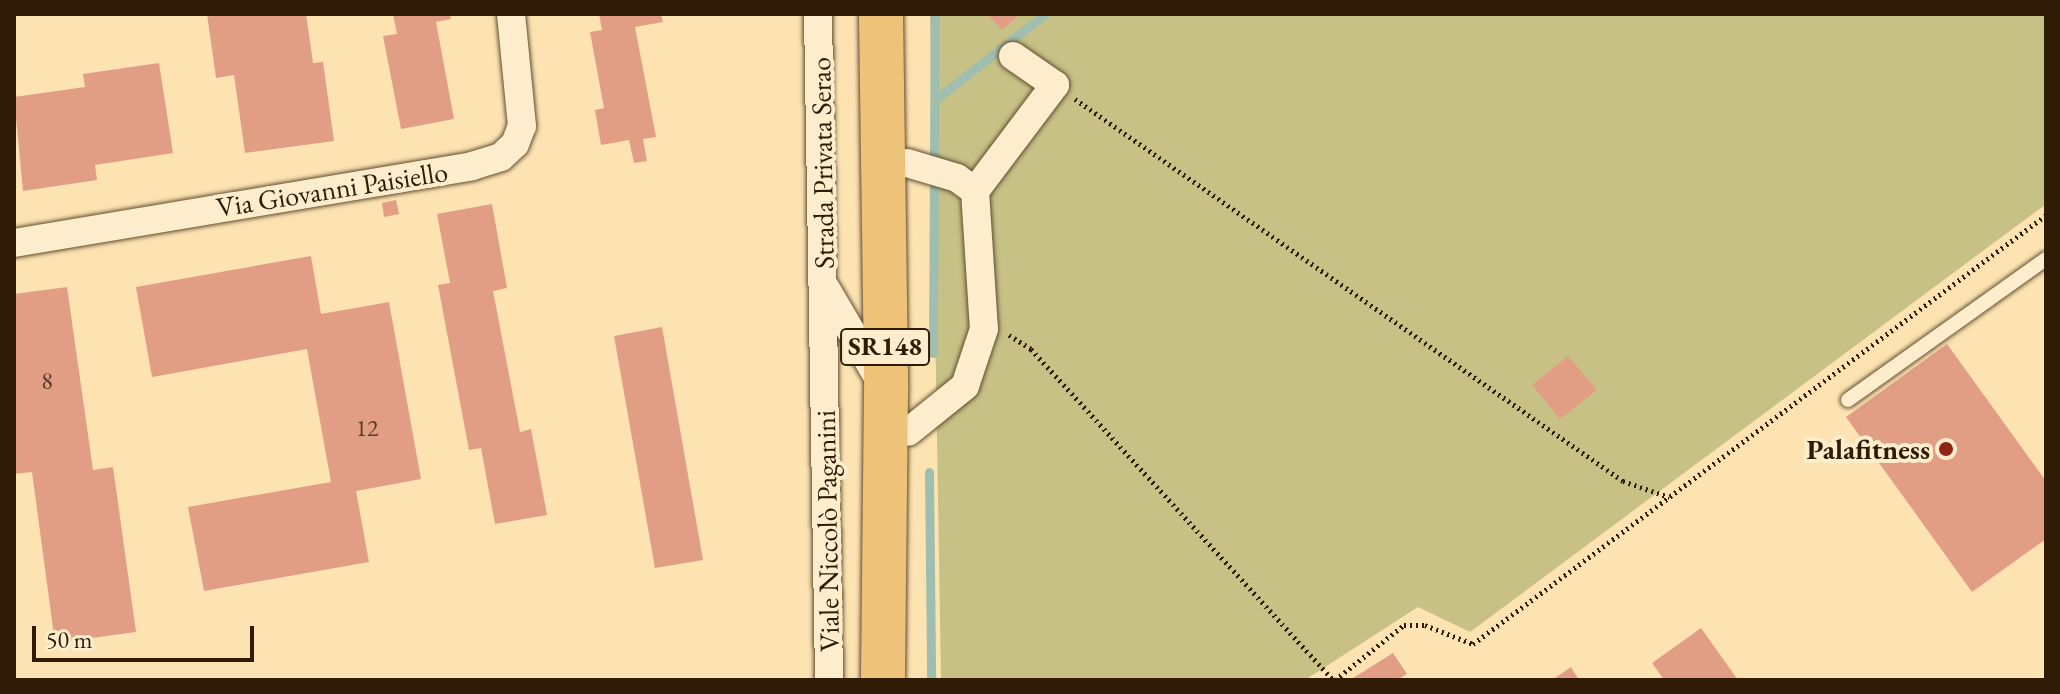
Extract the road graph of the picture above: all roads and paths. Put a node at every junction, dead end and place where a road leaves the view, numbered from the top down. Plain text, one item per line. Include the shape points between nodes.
1 (511, 14) edge
2 (818, 14) edge
3 (881, 14) edge
4 (906, 14) edge
5 (1013, 56) dead end
6 (1055, 85) junction
7 (907, 163) junction
8 (966, 184) junction
9 (2046, 215) edge
10 (14, 243) edge
11 (2046, 259) edge
12 (824, 287) junction
13 (984, 329) junction
14 (886, 390) junction
15 (1848, 400) dead end
16 (908, 432) junction
17 (1669, 497) junction
18 (829, 680) edge
19 (883, 680) edge
20 (909, 680) edge
21 (1334, 680) edge

1 - 10 street, Via Giovanni Paisiello via 522,126 515,144 501,157
2 - 12 street, Strada Privata Serao
3 - 14 main road, SR148
4 - 7 main road, SR148
5 - 6 street
6 - 8 street
6 - 17 path via 1623,481
7 - 8 street
7 - 16 main road, SR148
8 - 13 street
9 - 17 path
11 - 15 lane
12 - 14 street, Strada Privata Serao
12 - 18 street, Viale Niccolò Paganini
13 - 16 street via 965,386
13 - 21 path via 1031,349
14 - 19 main road, SR148
16 - 20 main road, SR148
17 - 21 path via 1473,644 1425,625 1404,625

